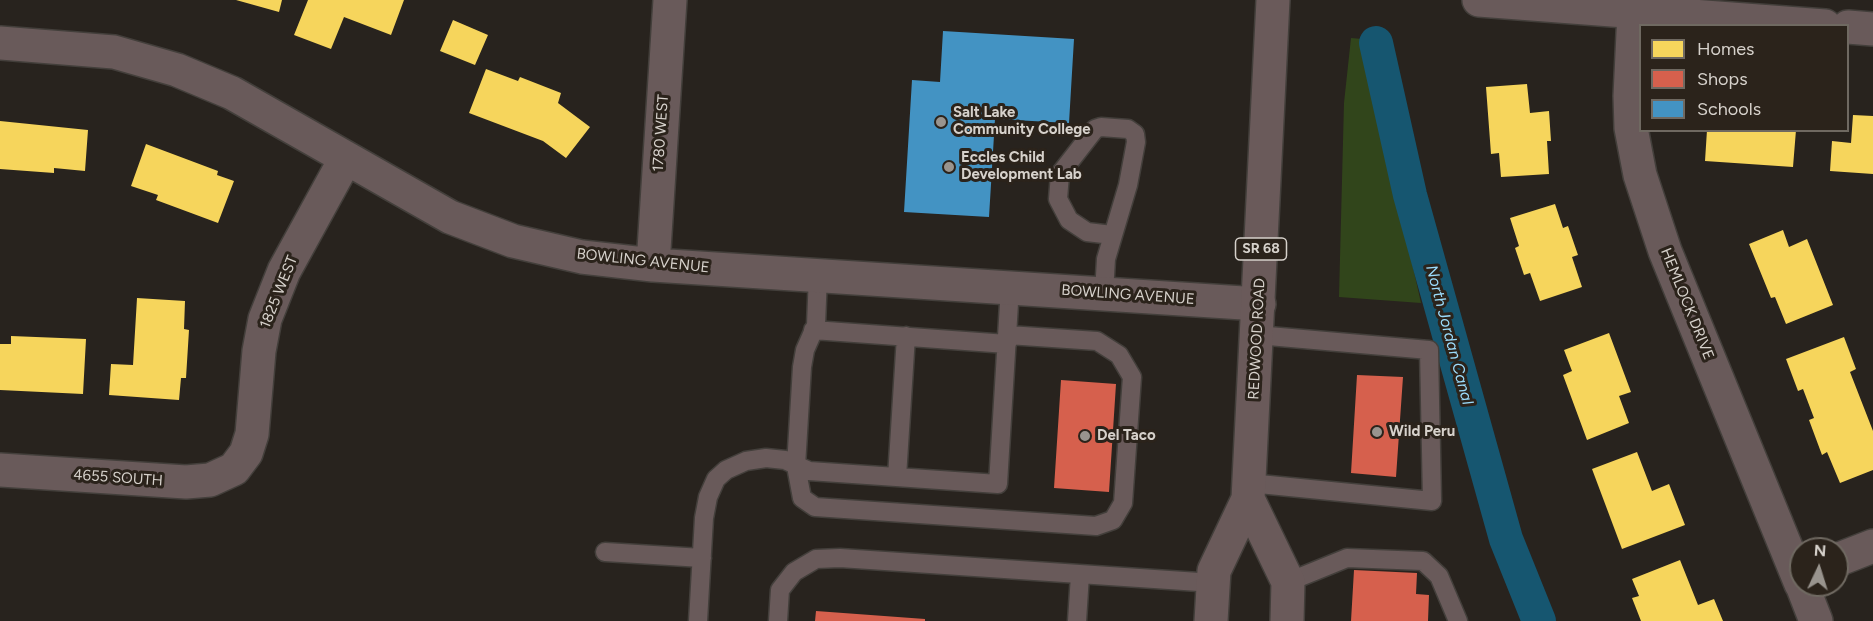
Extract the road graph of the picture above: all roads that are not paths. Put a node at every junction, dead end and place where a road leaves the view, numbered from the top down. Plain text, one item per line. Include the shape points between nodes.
1 (670, 0) edge
2 (1273, 0) edge
3 (1479, 0) edge
4 (1634, 12) junction
5 (1798, 24) edge
6 (1849, 27) edge
7 (1873, 29) edge
8 (0, 43) edge
9 (346, 158) junction
10 (1112, 235) junction
11 (652, 265) junction
12 (818, 275) junction
13 (1010, 288) junction
14 (1104, 293) junction
15 (1258, 320) junction
16 (813, 330) junction
17 (906, 336) junction
18 (1008, 340) junction
19 (796, 466) junction
20 (234, 469) joint
21 (0, 470) edge
22 (897, 477) junction
23 (1248, 491) junction
24 (1873, 546) edge
25 (605, 552) dead end
26 (1789, 552) edge
27 (1849, 555) edge
28 (702, 558) junction
29 (1080, 575) junction
30 (1288, 582) junction
31 (1214, 584) junction
32 (1807, 597) edge
33 (698, 621) edge
34 (778, 621) edge
35 (1077, 621) edge
36 (1211, 621) edge
37 (1287, 621) edge
38 (1458, 621) edge
39 (1816, 621) edge

1 - 11 street, 1780 WEST
2 - 15 main road, REDWOOD ROAD / SR 68
3 - 4 street
4 - 5 street
4 - 26 street, HEMLOCK DRIVE via 1630,107 1640,175 1665,250
6 - 7 street
8 - 9 street, BOWLING AVENUE via 114,52 177,70 232,93
9 - 11 street, BOWLING AVENUE via 450,217 513,241 582,257
9 - 20 street, 1825 WEST via 284,271 265,319 252,434 246,453
10 - 10 lane via 1137,142 1128,129 1101,127 1095,129 1060,174 1058,199 1068,220 1087,232
10 - 14 lane
11 - 12 street, BOWLING AVENUE
12 - 13 street, BOWLING AVENUE
12 - 16 lane
13 - 14 street, BOWLING AVENUE
13 - 18 lane
14 - 15 street, BOWLING AVENUE
15 - 23 main road, REDWOOD ROAD / SR 68
15 - 23 lane via 1429,350 1432,501
16 - 17 lane
16 - 19 lane via 802,367
17 - 18 lane
17 - 22 lane
18 - 19 lane via 1097,341 1119,355 1132,377 1123,503 1113,520 1096,526 815,507 802,498
18 - 22 lane via 998,483
19 - 22 lane via 810,471
19 - 28 lane via 766,458 746,461 716,479 704,518
20 - 21 street, 4655 SOUTH via 210,480 186,482
23 - 30 main road, REDWOOD ROAD / SR 68
23 - 31 main road, REDWOOD ROAD / SR 68 via 1214,571
24 - 27 street
25 - 28 lane
28 - 33 lane
29 - 31 lane
29 - 34 lane via 816,559 794,572 780,590
29 - 35 lane
30 - 37 main road, REDWOOD ROAD / SR 68
30 - 38 lane via 1347,558 1423,561 1439,576
31 - 36 main road, REDWOOD ROAD / SR 68
32 - 39 street, HEMLOCK DRIVE

